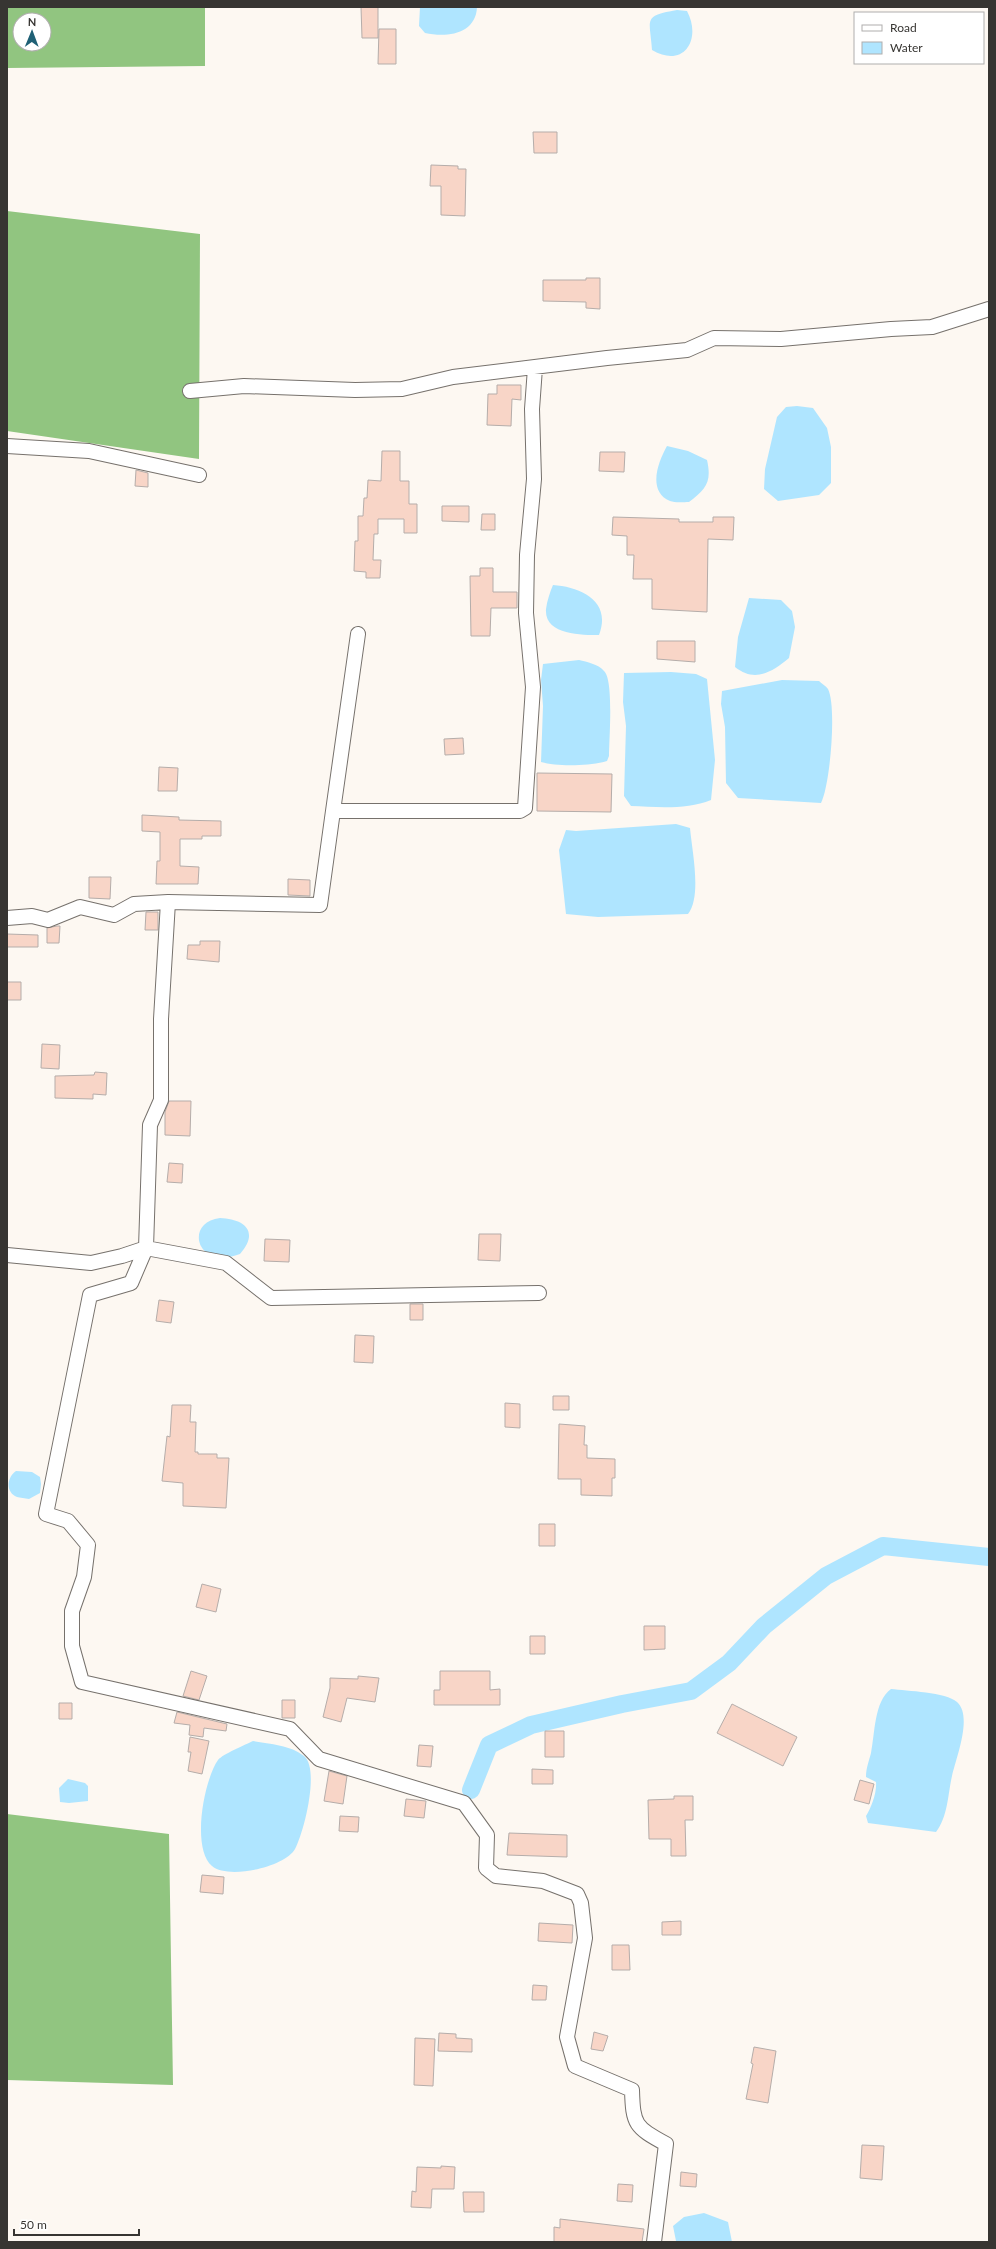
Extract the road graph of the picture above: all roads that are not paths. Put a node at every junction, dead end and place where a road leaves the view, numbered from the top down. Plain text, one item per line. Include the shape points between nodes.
1 (989, 309) edge
2 (535, 368) junction
3 (190, 391) dead end
4 (7, 446) edge
5 (199, 476) dead end
6 (358, 634) dead end
7 (333, 811) junction
8 (168, 902) junction
9 (7, 918) edge
10 (146, 1248) junction
11 (7, 1255) edge
12 (539, 1293) dead end
13 (654, 2242) edge

1 - 2 street via 932,327 781,339 714,338 687,350
2 - 3 street via 453,377 402,389 244,386
2 - 7 street via 532,409 534,479 527,555 526,613 533,687 525,808 520,811
4 - 5 street via 89,451
6 - 7 street
7 - 8 street via 320,905
8 - 9 street via 134,904 114,915 80,907 48,920 32,916
8 - 10 street via 161,1019 161,1100 150,1125
10 - 11 street via 91,1262
10 - 12 street via 226,1263 271,1298
10 - 13 street via 131,1283 90,1295 46,1514 68,1521 88,1545 84,1577 72,1610 72,1646 82,1682 290,1729 319,1758 464,1803 487,1835 486,1868 496,1876 543,1881 577,1894 583,1910 585,1938 567,2037 575,2066 632,2090 633,2112 638,2127 666,2144

